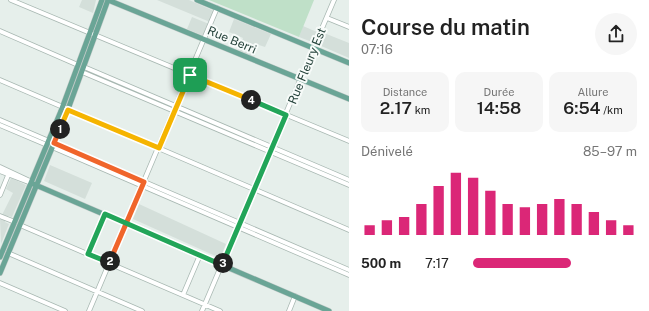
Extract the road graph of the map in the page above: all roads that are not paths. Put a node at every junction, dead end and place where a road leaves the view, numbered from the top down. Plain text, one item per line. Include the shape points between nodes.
1 (11, 0) edge
2 (102, 0) edge
3 (108, 0) edge
4 (197, 0) edge
5 (334, 0) edge
6 (217, 8) junction
7 (327, 18) junction
8 (349, 27) edge
9 (0, 31) edge
10 (90, 33) junction
11 (95, 35) junction
12 (204, 40) junction
13 (314, 48) junction
14 (349, 63) edge
15 (78, 65) junction
16 (83, 70) junction
17 (190, 75) junction
18 (301, 79) junction
19 (0, 80) edge
20 (349, 99) edge
21 (63, 107) junction
22 (176, 109) junction
23 (68, 110) junction
24 (286, 115) junction
25 (0, 120) edge
26 (0, 125) edge
27 (349, 141) edge
28 (48, 143) junction
29 (53, 145) junction
30 (159, 148) junction
31 (272, 150) junction
32 (0, 167) edge
33 (0, 171) edge
34 (9, 173) junction
35 (349, 180) edge
36 (31, 182) junction
37 (143, 184) junction
38 (38, 185) junction
39 (349, 185) edge
40 (254, 190) junction
41 (0, 195) edge
42 (105, 214) junction
43 (0, 216) edge
44 (15, 222) junction
45 (127, 223) junction
46 (20, 225) junction
47 (239, 225) junction
48 (349, 230) edge
49 (4, 251) edge
50 (88, 254) junction
51 (200, 255) junction
52 (0, 257) edge
53 (110, 263) junction
54 (222, 265) junction
55 (349, 270) edge
56 (0, 273) edge
57 (349, 275) edge
58 (0, 283) edge
59 (97, 291) junction
60 (183, 295) junction
61 (295, 296) junction
62 (205, 304) junction
63 (65, 311) edge
64 (89, 311) edge
65 (142, 311) edge
66 (202, 311) edge
67 (220, 311) edge
68 (289, 311) edge
69 (329, 311) edge

1 - 10 street
2 - 10 main road
3 - 11 main road
3 - 12 main road, Rue Berri
4 - 6 main road
5 - 7 street, Rue Fleury Est
6 - 12 street
6 - 13 main road
7 - 8 street
7 - 13 street, Rue Fleury Est
9 - 15 street
10 - 11 street
10 - 15 main road
11 - 16 main road
11 - 17 street
12 - 17 street
12 - 18 main road, Rue Berri
13 - 14 main road
13 - 18 street, Rue Fleury Est
15 - 21 main road
16 - 22 street
16 - 23 main road
17 - 22 street
17 - 24 street
18 - 20 main road, Rue Berri
18 - 24 street, Rue Fleury Est
19 - 21 street
21 - 23 street
21 - 28 main road
22 - 30 street
22 - 31 street
23 - 29 main road
23 - 30 street
24 - 27 street
24 - 31 street, Rue Fleury Est
25 - 28 street
26 - 28 street
28 - 36 main road
29 - 37 street
29 - 38 main road
30 - 37 street
30 - 40 street
31 - 35 street
31 - 39 street
31 - 40 street, Rue Fleury Est
32 - 34 street
33 - 34 street
34 - 36 street
34 - 41 street
36 - 38 main road
36 - 44 main road
37 - 45 street
37 - 47 street
38 - 42 main road
38 - 46 main road
40 - 47 street, Rue Fleury Est
40 - 48 street
42 - 45 main road
42 - 50 street
43 - 44 street
44 - 49 main road
45 - 51 main road
45 - 53 street
46 - 49 main road
46 - 50 street
47 - 54 street, Rue Fleury Est
47 - 55 street
47 - 57 street
49 - 52 main road
49 - 56 main road
49 - 59 street
50 - 53 street
51 - 54 main road
51 - 60 street
53 - 59 street
53 - 60 street
54 - 61 main road
54 - 62 street, Rue Fleury Est
58 - 63 street
59 - 64 street
59 - 65 street
60 - 62 street
61 - 68 street
61 - 69 main road
62 - 66 street, Rue Fleury Est
62 - 67 street

